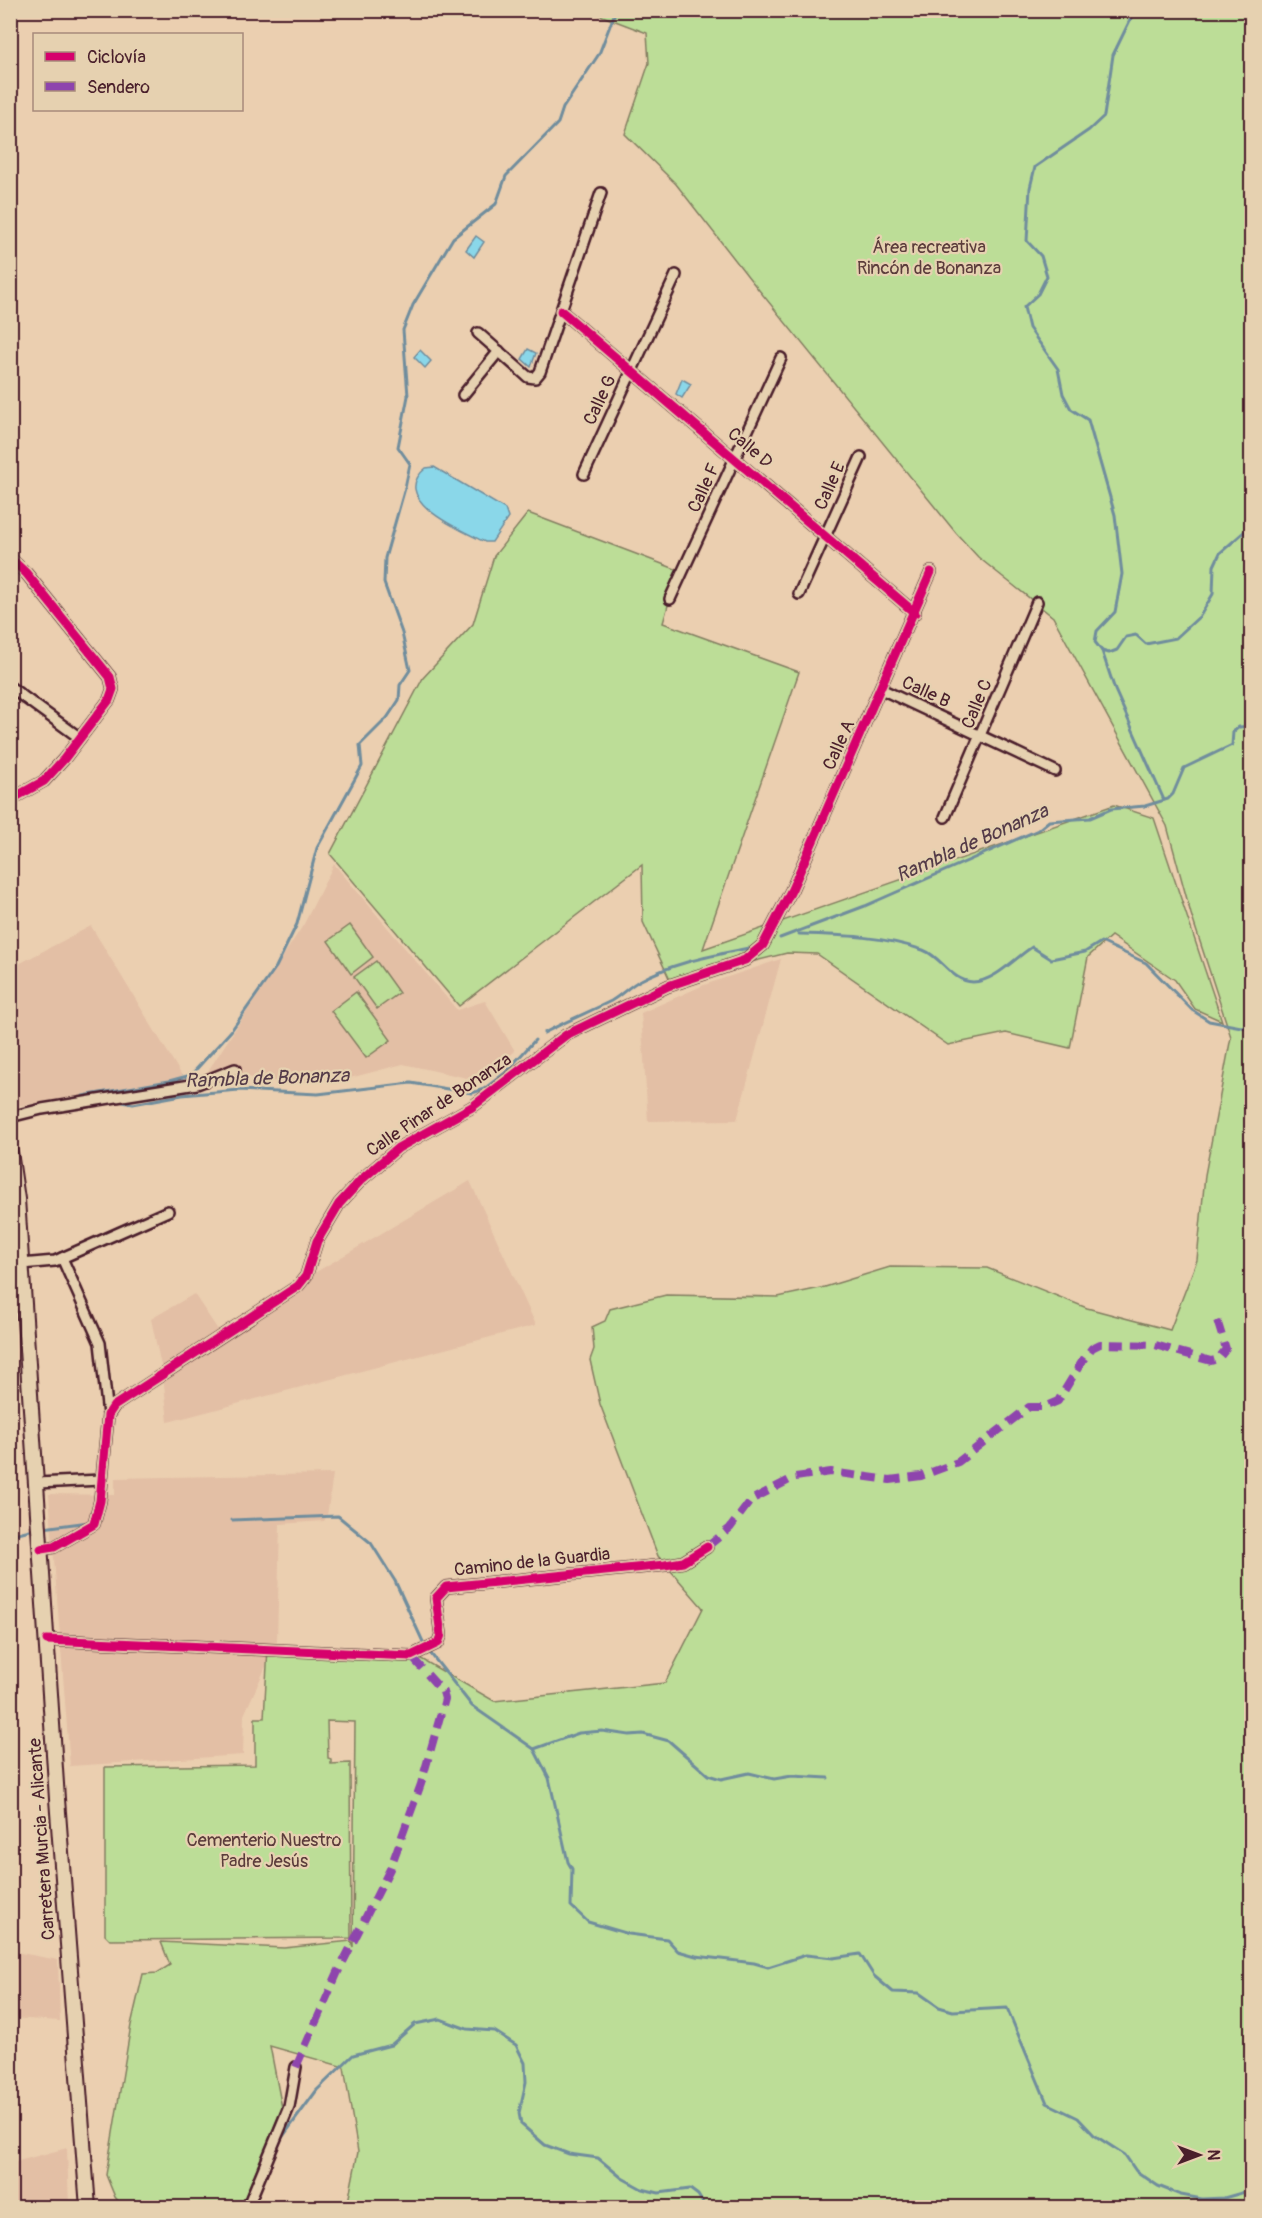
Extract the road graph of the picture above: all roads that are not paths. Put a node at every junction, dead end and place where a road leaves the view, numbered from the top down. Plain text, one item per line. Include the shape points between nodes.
1 (601, 193) dead end
2 (676, 275) dead end
3 (561, 311) junction
4 (478, 333) dead end
5 (499, 351) junction
6 (781, 358) dead end
7 (632, 369) junction
8 (464, 395) dead end
9 (861, 457) dead end
10 (736, 458) junction
11 (584, 474) dead end
12 (826, 535) junction
13 (10, 558) edge
14 (931, 572) dead end
15 (800, 594) dead end
16 (670, 599) dead end
17 (1037, 602) dead end
18 (915, 612) junction
19 (10, 687) edge
20 (881, 690) junction
21 (981, 737) junction
22 (80, 738) junction
23 (1055, 771) dead end
24 (10, 800) edge
25 (945, 817) dead end
26 (772, 929) joint
27 (235, 1069) dead end
28 (10, 1117) edge
29 (10, 1152) edge
30 (13, 1173) edge
31 (168, 1211) dead end
32 (62, 1258) junction
33 (21, 1264) junction
34 (108, 1415) junction
35 (101, 1480) junction
36 (37, 1483) junction
37 (41, 1544) junction
38 (707, 1547) dead end
39 (47, 1640) junction
40 (296, 2067) dead end
41 (86, 2206) edge
42 (247, 2208) edge

1 - 3 street
2 - 7 street, Calle G
3 - 5 street via 535,378 528,377
3 - 7 street, Calle D
4 - 5 street
5 - 8 street
6 - 10 street, Calle F
7 - 10 street, Calle D
7 - 11 street, Calle G
9 - 12 street, Calle E
10 - 12 street, Calle D
10 - 16 street, Calle F
12 - 15 street, Calle E
12 - 18 street, Calle D
13 - 22 street via 110,677 113,689 109,700
14 - 18 street, Calle A
17 - 21 street, Calle C
18 - 20 street, Calle A
19 - 22 street
20 - 21 street, Calle B
20 - 26 street, Calle A
21 - 23 street, Calle B
21 - 25 street, Calle C
22 - 24 street via 44,781
26 - 34 street, Calle Pinar de Bonanza via 763,945 745,960 668,986 566,1035 480,1101 398,1148 339,1204 317,1241 306,1276 298,1286 122,1399
27 - 28 street via 197,1084
29 - 30 highway, Carretera Murcia - Alicante
30 - 33 highway, Carretera Murcia - Alicante
31 - 32 street
32 - 33 street
32 - 34 street via 100,1343
33 - 36 highway, Carretera Murcia - Alicante
34 - 35 street
35 - 36 street
35 - 37 street via 99,1514 94,1524 54,1547
36 - 37 highway, Carretera Murcia - Alicante
37 - 39 highway, Carretera Murcia - Alicante
38 - 39 street, Camino de la Guardia via 683,1562 665,1565 446,1587 436,1598 441,1635 438,1643 411,1656
39 - 41 highway, Carretera Murcia - Alicante
40 - 42 street via 289,2107

